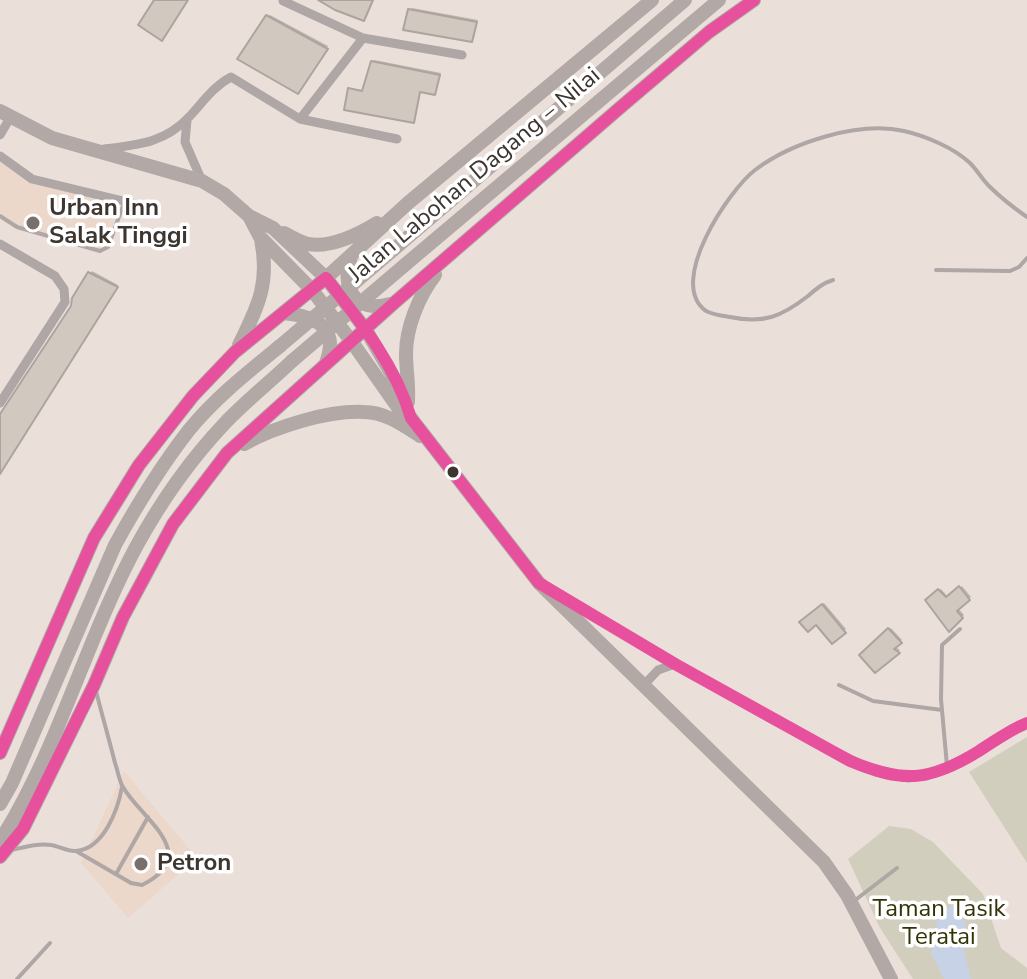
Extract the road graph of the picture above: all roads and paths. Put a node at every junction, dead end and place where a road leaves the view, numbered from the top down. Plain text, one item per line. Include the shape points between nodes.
1 (652, 0) edge
2 (685, 0) edge
3 (719, 0) edge
4 (754, 0) edge
5 (283, 1) edge
6 (363, 38) junction
7 (462, 55) dead end
8 (5, 115) edge
9 (300, 119) junction
10 (187, 120) junction
11 (0, 135) edge
12 (397, 139) dead end
13 (92, 151) junction
14 (0, 156) edge
15 (202, 181) junction
16 (125, 201) junction
17 (408, 203) junction
18 (144, 206) dead end
19 (0, 216) edge
20 (249, 216) junction
21 (1027, 217) edge
22 (273, 228) junction
23 (260, 237) junction
24 (0, 244) edge
25 (454, 254) junction
26 (351, 255) junction
27 (1027, 258) edge
28 (936, 270) dead end
29 (326, 278) junction
30 (833, 280) dead end
31 (312, 290) junction
32 (394, 303) junction
33 (283, 313) junction
34 (366, 330) junction
35 (352, 342) junction
36 (235, 352) junction
37 (324, 366) junction
38 (408, 402) junction
39 (0, 403) edge
40 (411, 418) junction
41 (428, 440) junction
42 (227, 453) junction
43 (539, 583) junction
44 (960, 629) dead end
45 (675, 664) junction
46 (94, 685) junction
47 (644, 685) junction
48 (839, 685) dead end
49 (942, 710) junction
50 (1027, 723) edge
51 (0, 753) edge
52 (948, 768) junction
53 (122, 787) junction
54 (0, 804) edge
55 (148, 817) junction
56 (2, 850) edge
57 (76, 851) junction
58 (897, 868) dead end
59 (115, 874) junction
60 (852, 902) junction
61 (50, 943) dead end
62 (17, 979) edge
63 (891, 979) edge

1 - 17 main road
2 - 54 main road, Jalan Labohan Dagang ‒ Nilai, bridge via 230,387 191,429 115,545
3 - 56 main road, Jalan Labohan Dagang ‒ Nilai, bridge via 292,361 192,461 135,549
4 - 25 main road via 709,32
5 - 6 street
6 - 7 street
6 - 9 street
8 - 11 street
8 - 13 main road
9 - 10 street via 231,77
9 - 12 street
10 - 13 street via 152,143
10 - 15 street via 185,142
13 - 15 main road
14 - 16 street via 32,179
15 - 20 main road
16 - 18 street
16 - 19 lane via 108,247 100,251 17,227
17 - 22 main road via 364,231 327,244 308,244
17 - 26 main road
20 - 22 main road
20 - 23 main road
21 - 30 lane via 958,154 906,132 859,129 778,155 754,171 712,227 691,280 707,311 764,321
22 - 29 main road
23 - 31 main road
23 - 36 main road via 264,289
24 - 39 street via 55,276 65,302
25 - 32 main road
25 - 38 main road via 432,279 409,332
26 - 29 main road
26 - 32 main road via 345,273 348,288 361,303 375,309
27 - 28 lane via 1010,271
29 - 31 main road
29 - 34 main road
31 - 33 main road
31 - 35 main road
32 - 34 main road
33 - 36 main road
33 - 37 main road via 308,315 322,325 331,340
34 - 35 main road
34 - 38 main road
35 - 37 main road
35 - 40 main road
36 - 51 main road via 164,431 94,538
37 - 42 main road
38 - 40 main road
40 - 41 main road
41 - 42 main road via 397,421 364,412 341,413 262,434
41 - 43 main road
42 - 46 main road via 173,524
43 - 45 street
43 - 47 main road
44 - 49 lane via 942,645
45 - 47 street via 658,670
45 - 52 street via 876,772 908,778
46 - 53 lane
46 - 56 main road via 23,829
47 - 60 main road via 824,862
48 - 49 lane via 873,701
49 - 52 lane
50 - 52 street
53 - 55 lane
53 - 57 lane via 118,811 102,836
55 - 59 lane
55 - 59 lane via 167,843 166,862 142,885
56 - 57 lane via 51,845
57 - 59 lane
58 - 60 lane
60 - 63 main road
61 - 62 lane

